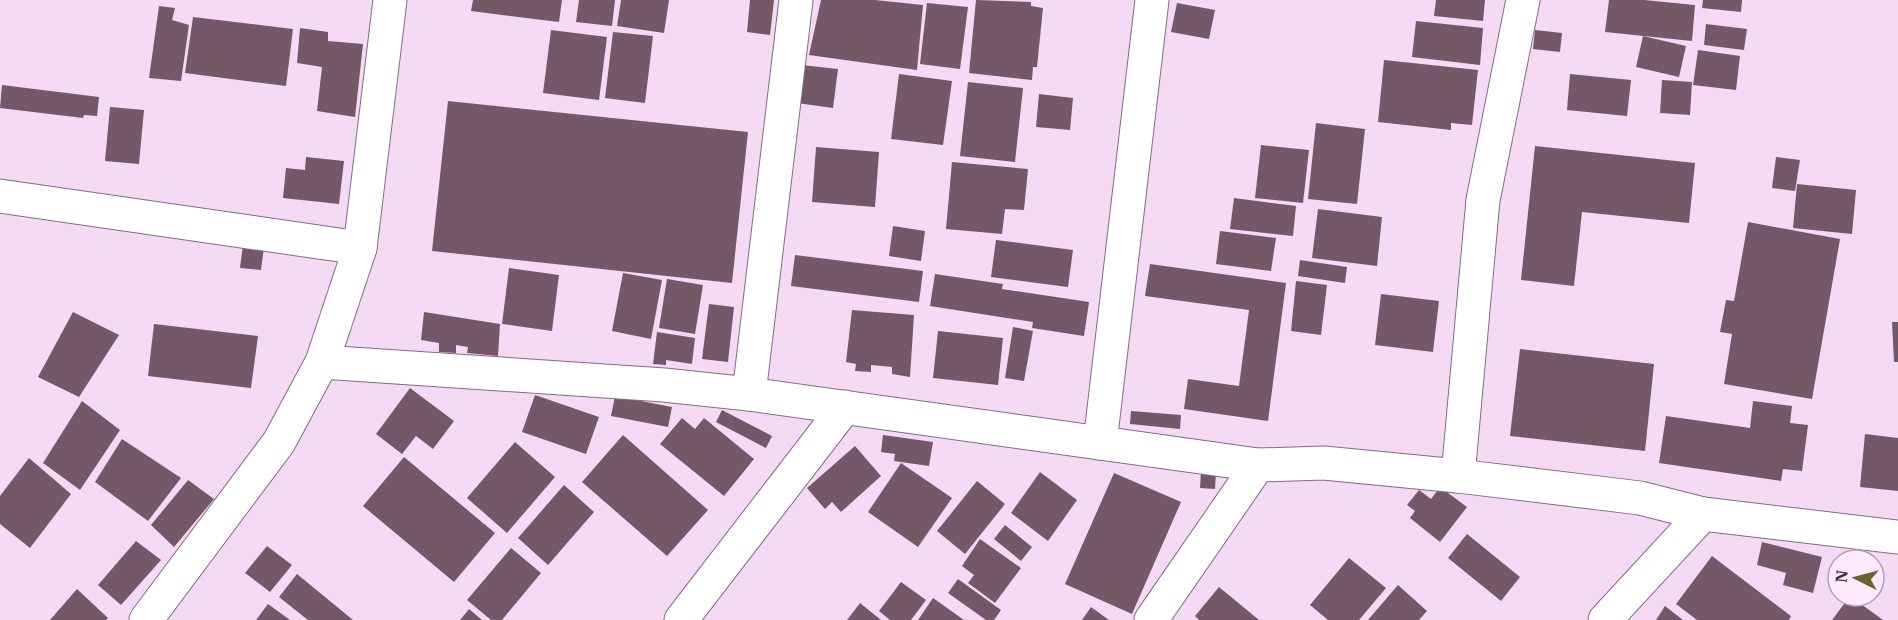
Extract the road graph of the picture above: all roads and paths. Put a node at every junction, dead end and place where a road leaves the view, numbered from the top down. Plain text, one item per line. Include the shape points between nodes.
1 (390, 0) edge
2 (796, 0) edge
3 (1152, 0) edge
4 (1523, 0) edge
5 (0, 196) edge
6 (360, 248) junction
7 (322, 362) junction
8 (749, 394) junction
9 (845, 407) junction
10 (1100, 443) junction
11 (1258, 465) junction
12 (1458, 476) junction
13 (1703, 514) junction
14 (1898, 537) edge
15 (146, 620) edge
16 (681, 620) edge
17 (1151, 620) edge
18 (1605, 620) edge

1 - 6 street
2 - 8 street
3 - 10 street
4 - 12 street via 1483,200
5 - 6 street
6 - 7 street
7 - 8 street
7 - 15 street via 279,442
8 - 9 street
9 - 10 street
9 - 16 street
10 - 11 street
11 - 12 street via 1324,463
11 - 17 street
12 - 13 street via 1640,498
13 - 14 street
13 - 18 street

